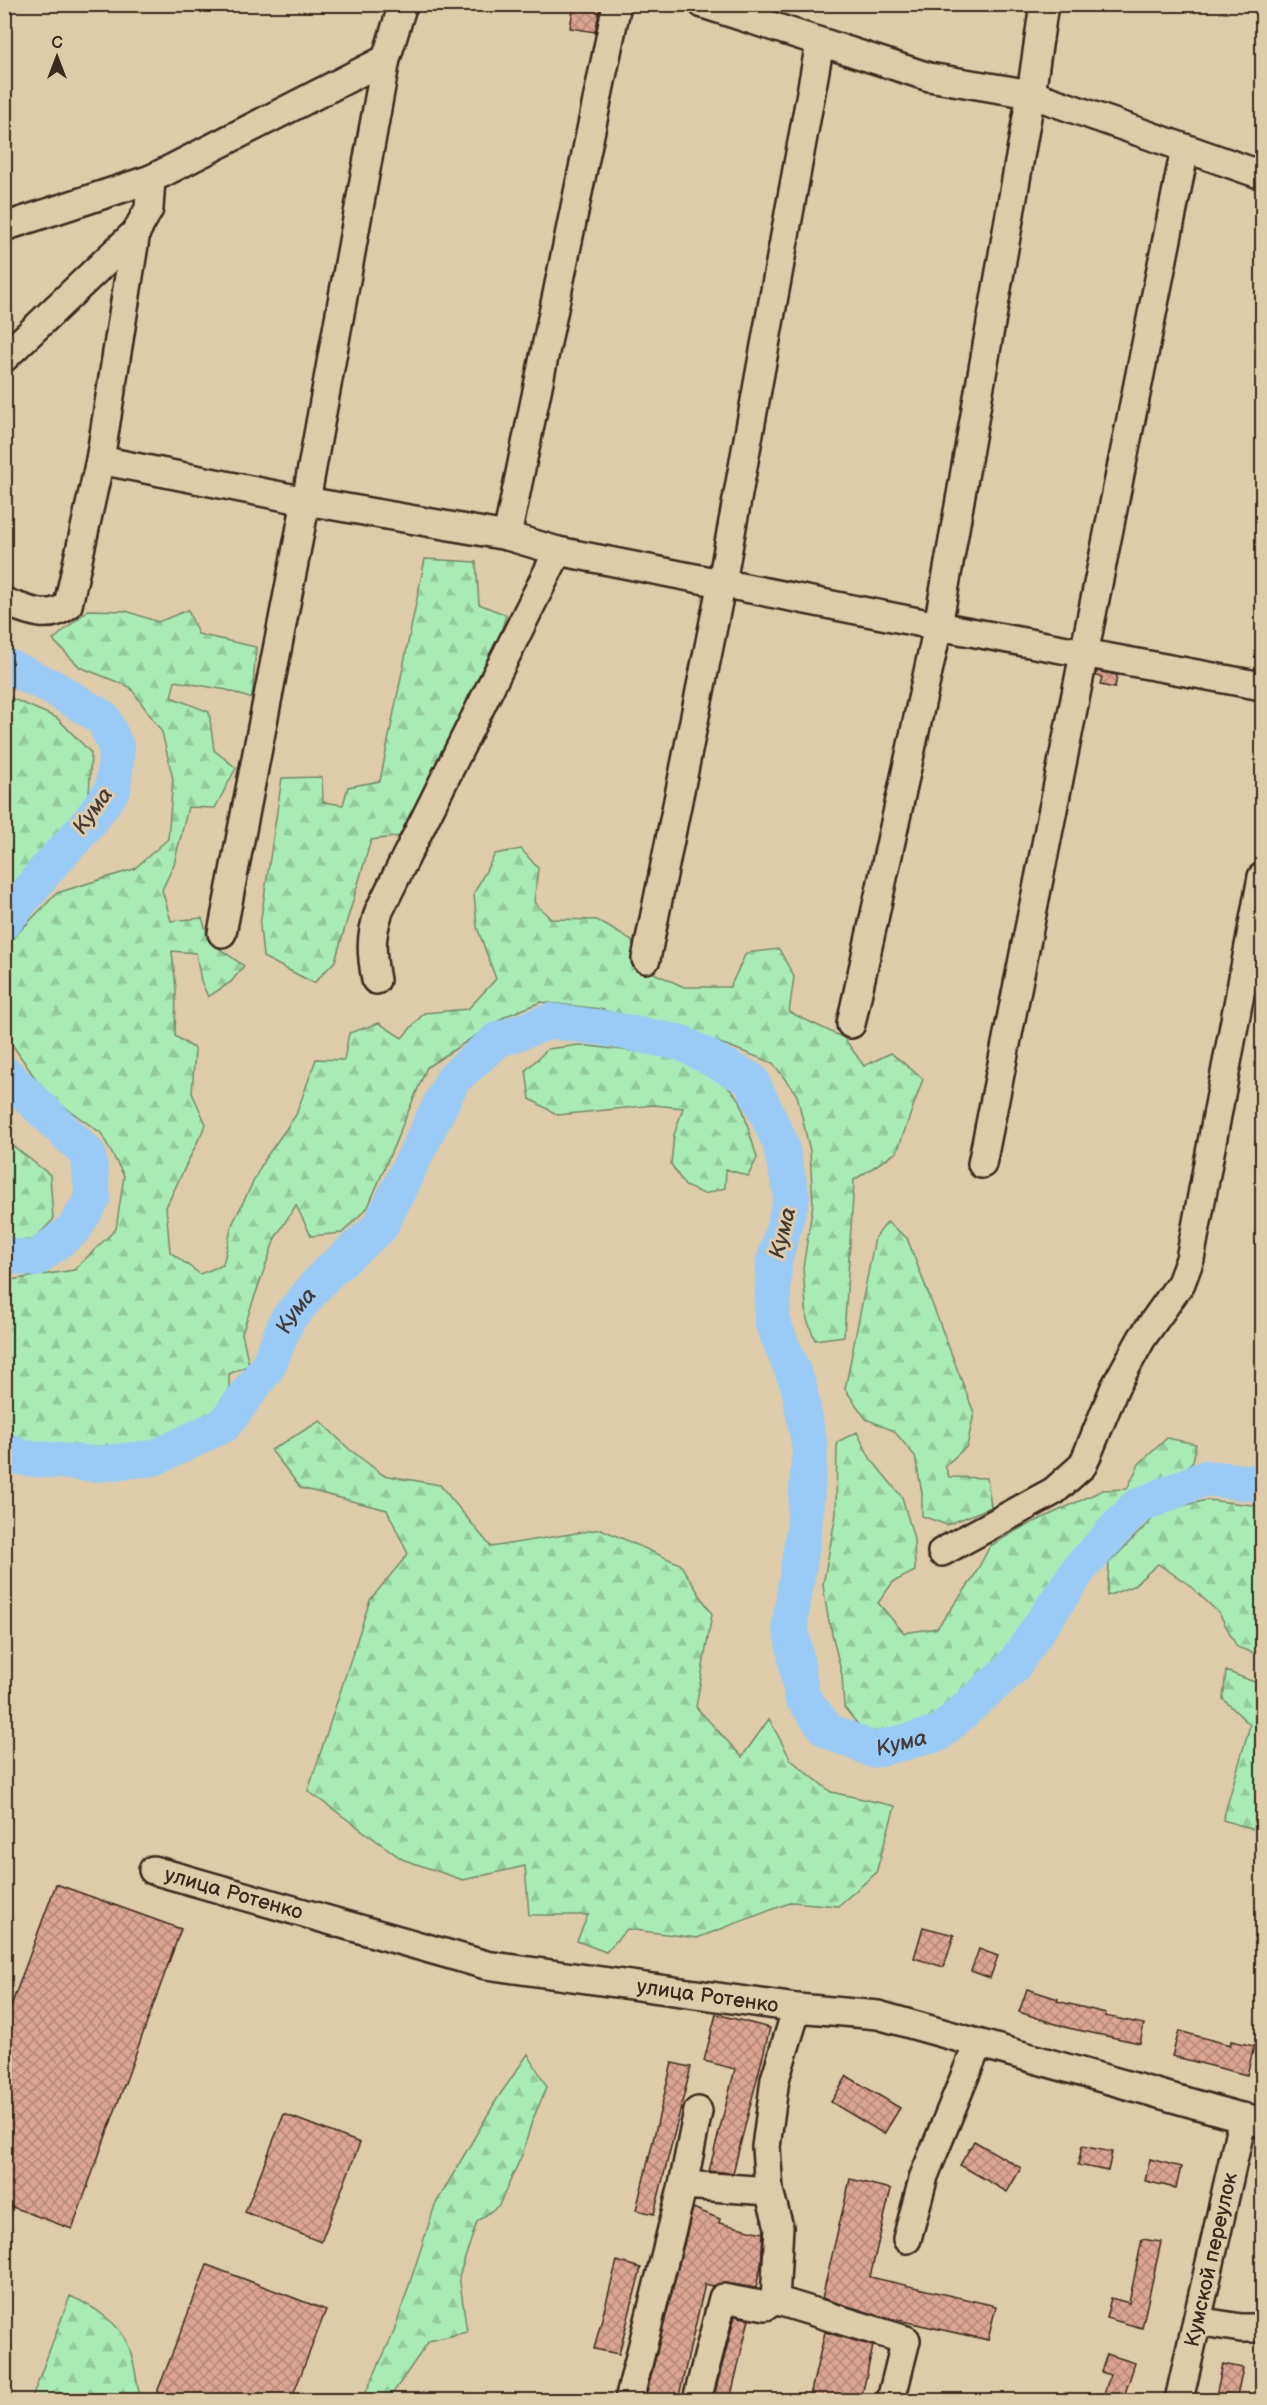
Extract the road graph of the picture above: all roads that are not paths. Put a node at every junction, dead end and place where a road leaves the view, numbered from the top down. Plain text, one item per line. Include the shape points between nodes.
1 (403, 4) edge
2 (617, 4) edge
3 (703, 4) edge
4 (1044, 4) edge
5 (820, 43) junction
6 (386, 58) junction
7 (1031, 94) junction
8 (1185, 149) junction
9 (1263, 175) edge
10 (151, 179) junction
11 (4, 227) edge
12 (136, 232) junction
13 (4, 358) edge
14 (100, 460) junction
15 (306, 501) junction
16 (507, 536) junction
17 (558, 551) junction
18 (722, 582) junction
19 (4, 602) edge
20 (938, 626) junction
21 (1084, 653) junction
22 (1263, 686) edge
23 (1263, 877) edge
24 (222, 933) dead end
25 (646, 959) dead end
26 (376, 980) dead end
27 (851, 1024) dead end
28 (982, 1164) dead end
29 (942, 1552) dead end
30 (153, 1870) dead end
31 (797, 2008) junction
32 (978, 2044) junction
33 (698, 2111) dead end
34 (1253, 2120) edge
35 (683, 2185) junction
36 (769, 2191) junction
37 (907, 2239) dead end
38 (774, 2300) junction
39 (1197, 2321) junction
40 (1263, 2328) edge
41 (629, 2400) edge
42 (697, 2400) edge
43 (891, 2400) edge
44 (1179, 2400) edge

1 - 6 street
2 - 16 street
3 - 5 street
4 - 7 street
5 - 7 street via 929,76
5 - 18 street
6 - 10 street
6 - 15 street
7 - 8 street
7 - 20 street
8 - 9 street
8 - 21 street
10 - 11 street
10 - 12 street via 149,209
12 - 13 street
12 - 14 street
14 - 15 street
14 - 19 street via 68,605 58,613 44,614
15 - 16 street
15 - 24 street
16 - 17 street
17 - 18 street
17 - 26 street via 379,911 371,950
18 - 20 street
18 - 25 street
20 - 21 street
20 - 27 street
21 - 22 street
21 - 28 street
23 - 29 street via 1190,1259 1181,1283 1142,1338 1115,1388 1083,1465 1054,1491
30 - 31 street, улица Ротенко via 486,1965
31 - 32 street, улица Ротенко via 878,2015
31 - 36 street via 775,2079 766,2147
32 - 34 street, улица Ротенко
32 - 37 street via 924,2176
33 - 35 street
34 - 39 street, Кумской переулок
35 - 36 street
35 - 41 street
36 - 38 street via 779,2227
38 - 42 street via 766,2306 723,2298
38 - 43 street via 906,2340
39 - 40 street
39 - 44 street, Кумской переулок

